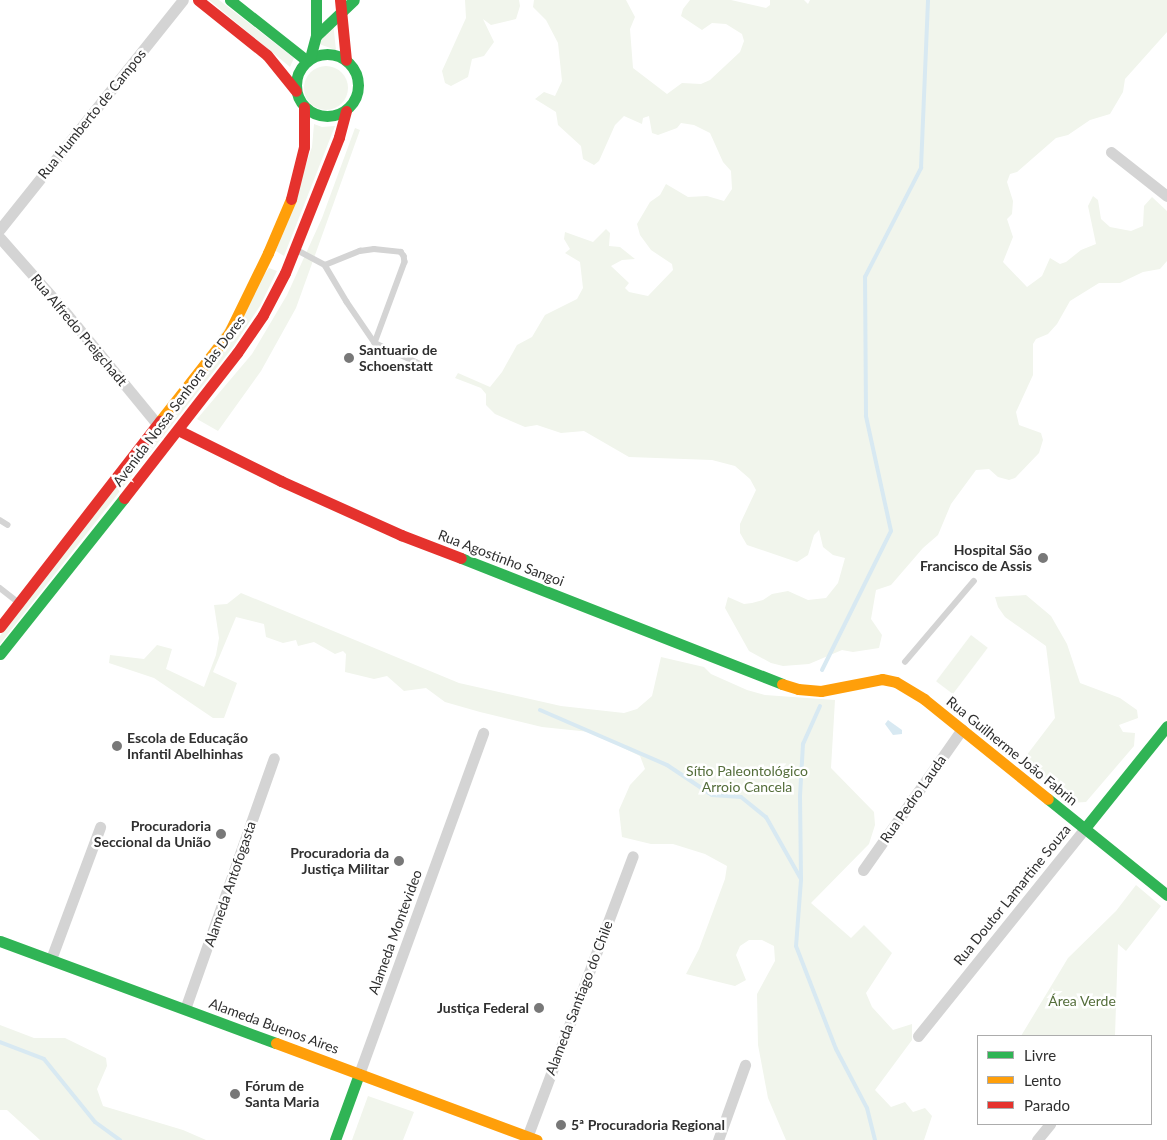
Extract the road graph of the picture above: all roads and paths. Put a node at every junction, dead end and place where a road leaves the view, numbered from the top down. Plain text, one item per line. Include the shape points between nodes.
1 (183, 0) edge
2 (198, 0) edge
3 (230, 0) edge
4 (316, 0) edge
5 (354, 0) edge
6 (341, 6) edge
7 (316, 36) junction
8 (308, 59) junction
9 (346, 60) junction
10 (296, 91) junction
11 (304, 107) junction
12 (346, 111) junction
13 (1111, 152) dead end
14 (1167, 196) edge
15 (0, 229) edge
16 (0, 238) edge
17 (295, 249) junction
18 (325, 265) junction
19 (375, 343) junction
20 (420, 364) dead end
21 (157, 424) junction
22 (178, 430) junction
23 (0, 520) edge
24 (8, 525) dead end
25 (974, 581) dead end
26 (0, 588) edge
27 (19, 603) junction
28 (0, 627) edge
29 (0, 654) edge
30 (904, 662) dead end
31 (821, 691) joint
32 (1167, 726) edge
33 (962, 729) junction
34 (483, 733) dead end
35 (274, 758) dead end
36 (100, 827) dead end
37 (1085, 828) junction
38 (633, 856) dead end
39 (864, 870) dead end
40 (1167, 895) edge
41 (0, 941) edge
42 (51, 959) junction
43 (185, 1009) junction
44 (918, 1036) dead end
45 (745, 1065) dead end
46 (359, 1074) junction
47 (1049, 1125) edge
48 (530, 1139) edge
49 (335, 1140) edge
50 (718, 1140) edge
51 (1038, 1140) edge

1 - 15 street, Rua Humberto de Campos
2 - 10 street via 267,55
3 - 8 street
4 - 7 street
5 - 6 street
6 - 7 street
6 - 9 street
7 - 8 street
8 - 9 street via 327,54
8 - 10 street via 297,77
9 - 12 street via 356,71 359,86 356,100
10 - 11 street
11 - 12 street via 325,117
11 - 21 street, Avenida Nossa Senhora das Dores via 302,162 288,208 268,254 228,333
12 - 17 street, Avenida Nossa Senhora das Dores
13 - 14 street
16 - 21 street, Rua Alfredo Preigchadt
17 - 18 lane
17 - 22 street, Avenida Nossa Senhora das Dores via 263,315
18 - 19 lane
18 - 19 lane via 360,250 401,252 404,256 405,262
19 - 20 lane
21 - 27 street, Avenida Nossa Senhora das Dores
22 - 29 street, Avenida Nossa Senhora das Dores
22 - 31 street, Rua Agostinho Sangoi via 281,482 401,535 798,690
23 - 24 lane
25 - 30 lane
26 - 27 lane
27 - 28 street, Avenida Nossa Senhora das Dores
31 - 33 street, Rua Guilherme João Fabrin via 889,679 909,688
32 - 37 street, Rua Doutor Lamartine Souza
33 - 37 street, Rua Guilherme João Fabrin
33 - 39 street, Rua Pedro Lauda
34 - 46 street, Alameda Montevideo
35 - 43 street, Alameda Antofogasta
36 - 42 street
37 - 40 street, Rua Guilherme João Fabrin
37 - 44 street, Rua Doutor Lamartine Souza
38 - 48 street, Alameda Santiago do Chile
41 - 42 street, Alameda Buenos Aires
42 - 43 street, Alameda Buenos Aires
43 - 46 street, Alameda Buenos Aires
45 - 50 street
46 - 48 street, Alameda Buenos Aires
46 - 49 street, Alameda Montevideo
47 - 51 street

